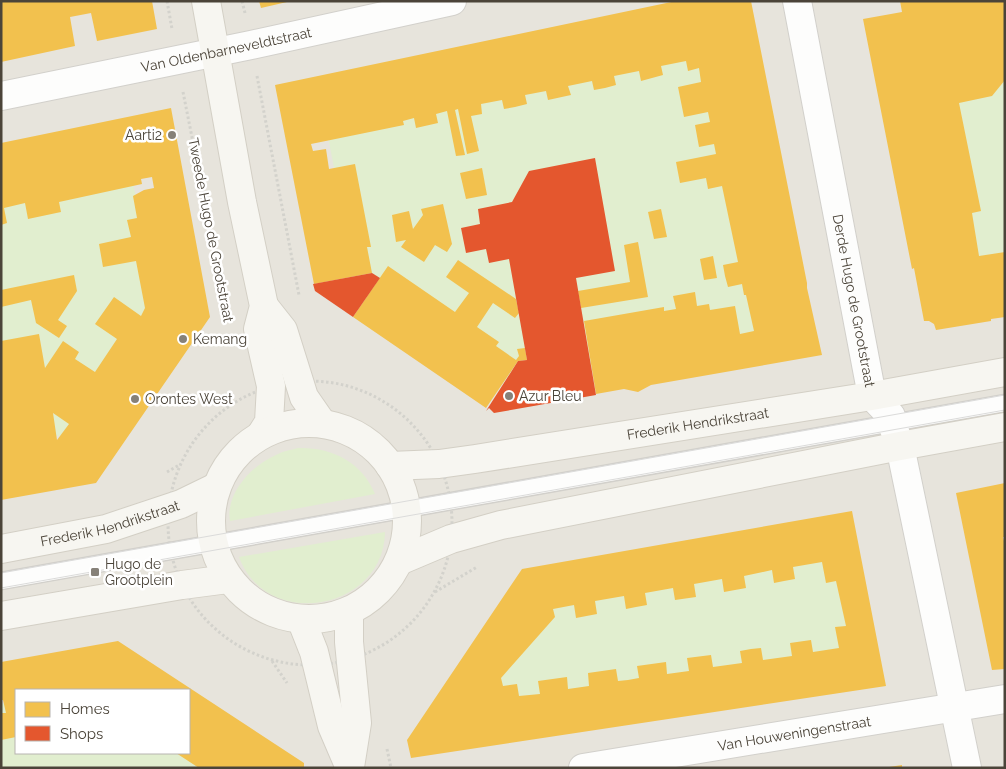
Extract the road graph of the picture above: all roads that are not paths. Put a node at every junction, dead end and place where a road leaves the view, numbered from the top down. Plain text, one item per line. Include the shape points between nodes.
1 (206, 1) edge
2 (452, 1) edge
3 (797, 1) edge
4 (214, 52) junction
5 (1, 96) edge
6 (264, 306) junction
7 (1005, 372) edge
8 (872, 396) junction
9 (1005, 403) edge
10 (322, 423) junction
11 (1005, 427) edge
12 (262, 434) junction
13 (896, 434) junction
14 (390, 466) junction
15 (216, 487) junction
16 (406, 509) junction
17 (212, 544) junction
18 (1, 549) edge
19 (399, 561) junction
20 (228, 579) junction
21 (1, 581) edge
22 (349, 611) junction
23 (1, 616) edge
24 (301, 619) junction
25 (1005, 699) edge
26 (955, 706) junction
27 (350, 767) edge
28 (583, 768) edge
29 (967, 768) edge

1 - 4 street
2 - 4 street, Van Oldenbarneveldtstraat
3 - 8 street, Derde Hugo de Grootstraat
4 - 5 street, Van Oldenbarneveldtstraat
4 - 6 street
6 - 10 street via 283,330 304,397
6 - 12 street via 258,328 271,386 269,422
7 - 8 street, Frederik Hendrikstraat
8 - 13 street, Derde Hugo de Grootstraat via 891,416
8 - 14 street, Frederik Hendrikstraat via 475,459
9 - 13 lane
10 - 12 street via 291,423
10 - 14 street via 359,435
11 - 13 street
12 - 15 street via 242,447 227,465
13 - 16 lane
13 - 19 street via 470,532
13 - 26 street, Derde Hugo de Grootstraat
14 - 16 street via 398,478
15 - 17 street via 211,508
15 - 18 street, Frederik Hendrikstraat via 181,504 106,529
16 - 17 lane
16 - 19 street via 407,530
17 - 20 street
17 - 21 lane
19 - 22 street via 376,593
20 - 23 street
20 - 24 street via 246,597 269,611
22 - 24 street via 320,619
22 - 27 street via 357,723
24 - 27 street via 314,652 332,726
25 - 26 street, Van Houweningenstraat
26 - 28 street, Van Houweningenstraat
26 - 29 street, Derde Hugo de Grootstraat

